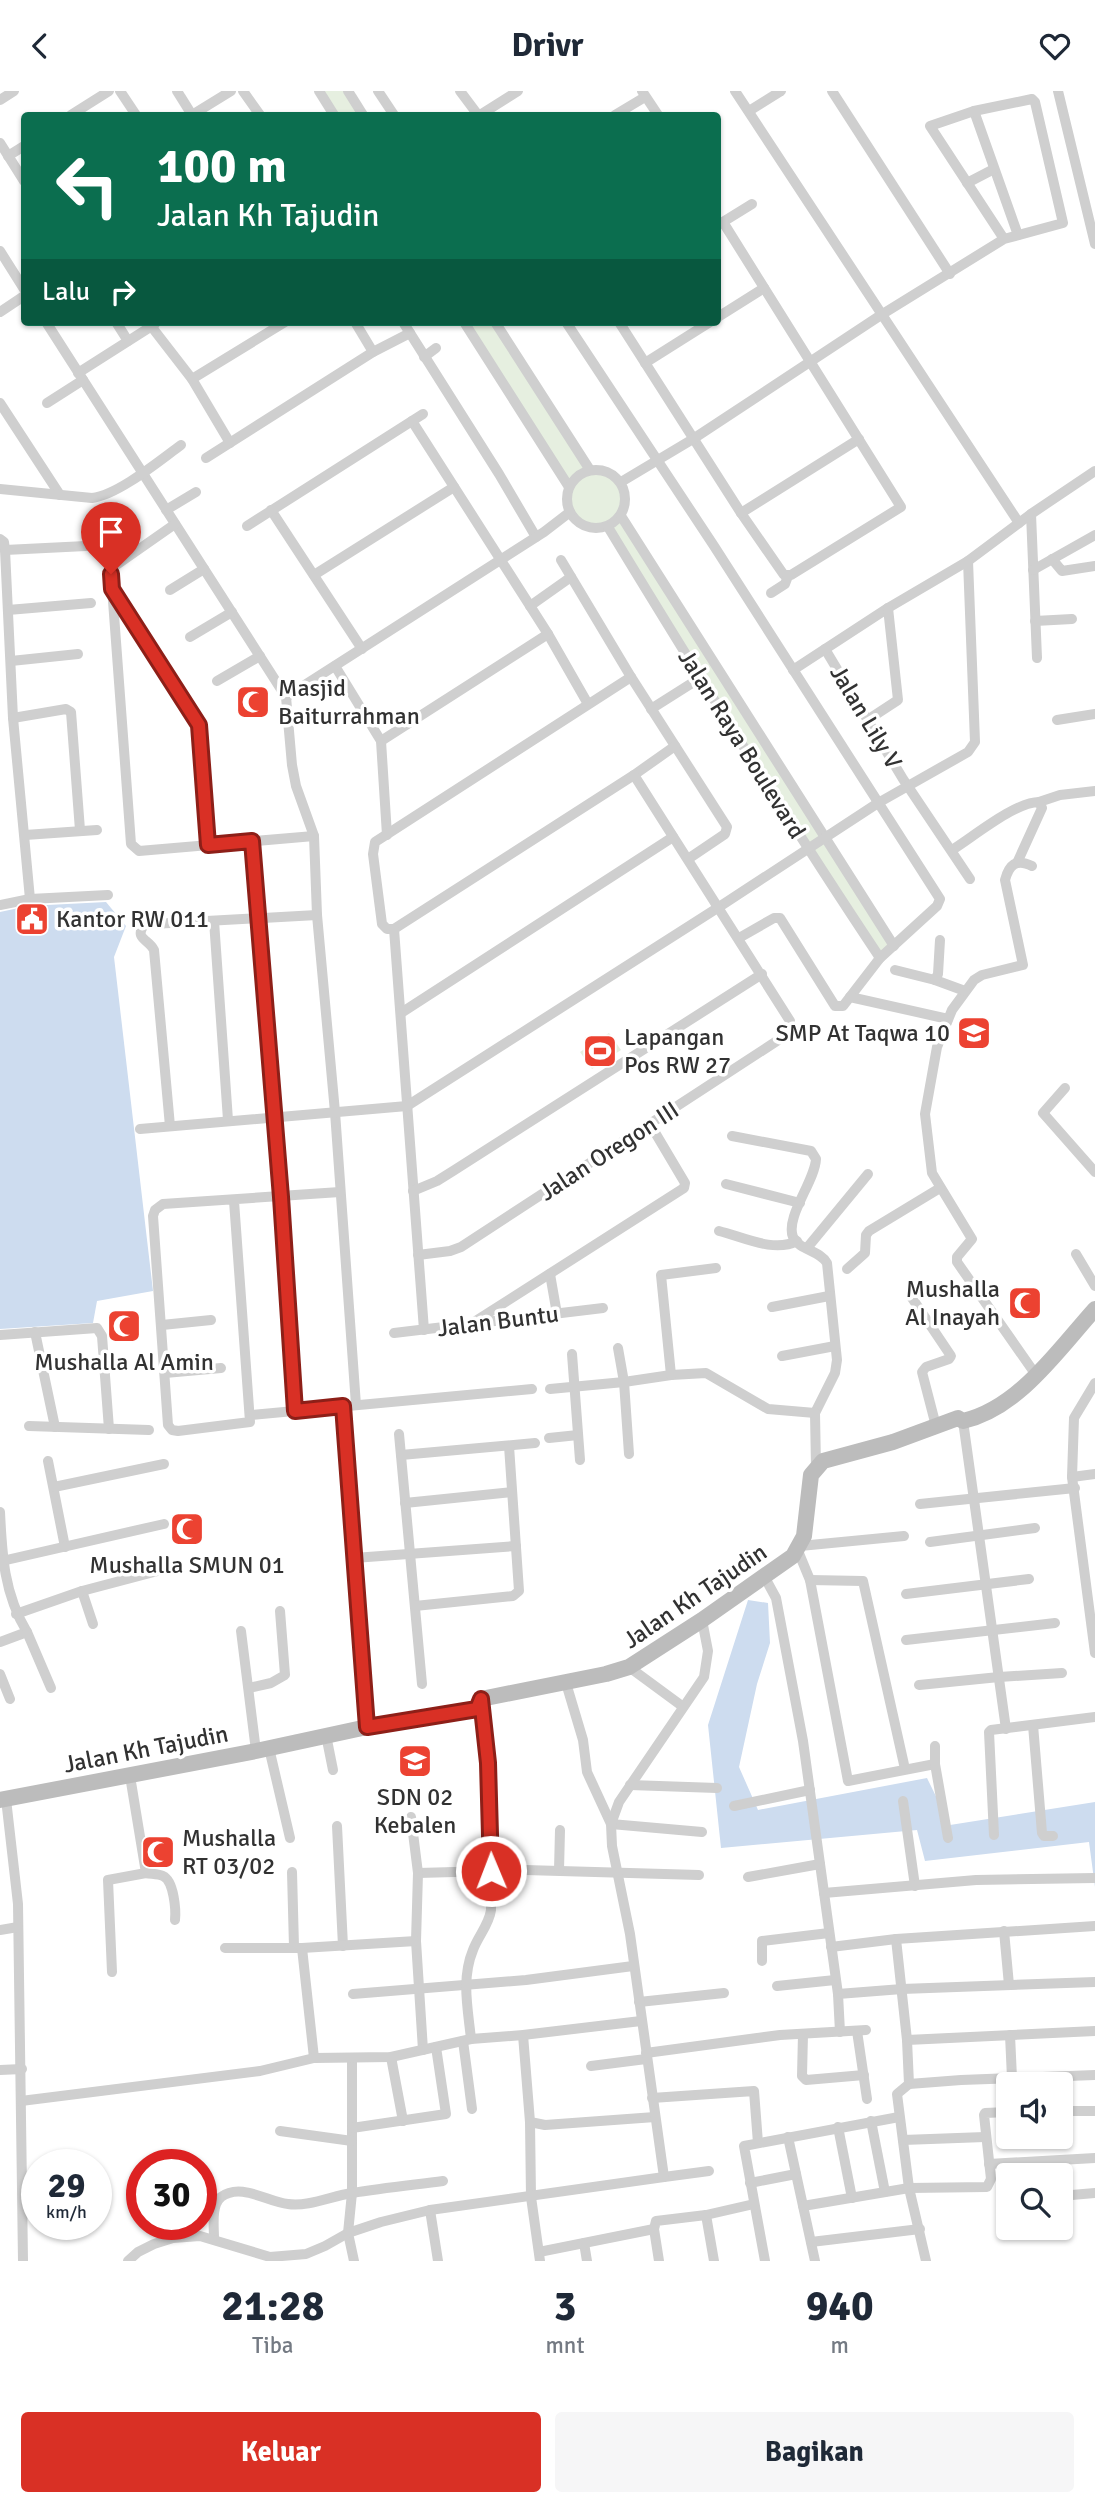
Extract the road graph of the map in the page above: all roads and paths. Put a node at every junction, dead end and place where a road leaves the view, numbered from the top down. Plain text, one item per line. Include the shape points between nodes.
1 (13, 91) edge
2 (109, 91) edge
3 (120, 91) edge
4 (177, 91) edge
5 (231, 91) edge
6 (243, 91) edge
7 (319, 91) edge
8 (378, 91) edge
9 (460, 91) edge
10 (519, 91) edge
11 (735, 91) edge
12 (781, 91) edge
13 (832, 91) edge
14 (1058, 91) edge
15 (350, 92) edge
16 (644, 94) edge
17 (0, 100) edge
18 (749, 111) junction
19 (974, 111) junction
20 (76, 112) edge
21 (133, 112) edge
22 (190, 112) edge
23 (197, 112) edge
24 (258, 112) edge
25 (332, 112) edge
26 (361, 112) edge
27 (392, 112) edge
28 (477, 112) edge
29 (484, 112) edge
30 (619, 112) edge
31 (656, 112) edge
32 (0, 143) edge
33 (21, 148) edge
34 (8, 156) junction
35 (994, 169) junction
36 (21, 176) edge
37 (967, 183) junction
38 (752, 204) dead end
39 (1091, 211) edge
40 (721, 223) edge
41 (721, 225) edge
42 (1018, 236) junction
43 (1004, 239) junction
44 (1095, 244) edge
45 (0, 251) edge
46 (950, 274) junction
47 (21, 284) edge
48 (764, 288) junction
49 (21, 298) edge
50 (0, 312) edge
51 (721, 315) edge
52 (881, 315) junction
53 (49, 326) edge
54 (119, 326) edge
55 (151, 326) edge
56 (155, 326) edge
57 (278, 326) edge
58 (357, 326) edge
59 (406, 326) edge
60 (467, 326) edge
61 (498, 326) edge
62 (569, 326) edge
63 (622, 326) edge
64 (704, 326) edge
65 (410, 333) junction
66 (128, 341) junction
67 (436, 348) dead end
68 (373, 352) junction
69 (424, 357) junction
70 (645, 363) junction
71 (811, 363) junction
72 (80, 376) junction
73 (192, 379) junction
74 (0, 403) edge
75 (47, 403) dead end
76 (423, 414) dead end
77 (412, 421) junction
78 (693, 439) junction
79 (859, 439) junction
80 (230, 443) junction
81 (181, 445) dead end
82 (206, 458) dead end
83 (658, 460) junction
84 (590, 470) junction
85 (1095, 471) edge
86 (143, 473) junction
87 (621, 482) junction
88 (454, 487) junction
89 (569, 488) junction
90 (0, 489) edge
91 (196, 492) dead end
92 (60, 495) junction
93 (166, 510) junction
94 (271, 510) junction
95 (569, 512) junction
96 (741, 513) junction
97 (1031, 514) junction
98 (621, 516) junction
99 (1019, 523) junction
100 (175, 524) junction
101 (247, 526) dead end
102 (608, 527) junction
103 (1094, 536) edge
104 (536, 537) junction
105 (2, 545) edge
106 (86, 547) dead end
107 (1095, 549) edge
108 (500, 559) junction
109 (1052, 559) junction
110 (561, 560) dead end
111 (968, 561) junction
112 (1095, 566) edge
113 (204, 569) junction
114 (1033, 570) junction
115 (314, 575) junction
116 (788, 576) junction
117 (571, 577) junction
118 (112, 589) junction
119 (170, 590) dead end
120 (771, 593) dead end
121 (91, 603) dead end
122 (530, 606) junction
123 (888, 608) junction
124 (8, 610) junction
125 (232, 612) junction
126 (1072, 619) dead end
127 (1035, 621) junction
128 (548, 634) junction
129 (5, 635) edge
130 (190, 637) dead end
131 (362, 649) junction
132 (825, 649) junction
133 (78, 654) dead end
134 (260, 656) junction
135 (1037, 659) dead end
136 (11, 661) junction
137 (335, 666) junction
138 (793, 670) junction
139 (631, 677) junction
140 (700, 678) junction
141 (217, 681) dead end
142 (13, 685) junction
143 (0, 686) edge
144 (286, 697) junction
145 (589, 704) junction
146 (651, 709) junction
147 (1095, 714) edge
148 (13, 718) junction
149 (869, 719) junction
150 (1057, 720) dead end
151 (381, 741) junction
152 (675, 746) junction
153 (634, 775) junction
154 (908, 786) junction
155 (1095, 791) edge
156 (1039, 802) junction
157 (878, 803) junction
158 (97, 829) dead end
159 (80, 831) junction
160 (25, 835) junction
161 (387, 835) junction
162 (314, 837) junction
163 (673, 837) junction
164 (825, 839) junction
165 (252, 841) junction
166 (208, 845) junction
167 (808, 850) junction
168 (952, 850) junction
169 (688, 859) junction
170 (1017, 863) junction
171 (1032, 866) dead end
172 (970, 879) dead end
173 (108, 895) dead end
174 (30, 899) junction
175 (0, 905) edge
176 (719, 907) junction
177 (317, 915) junction
178 (258, 918) junction
179 (214, 921) junction
180 (394, 929) junction
181 (739, 938) junction
182 (940, 940) dead end
183 (894, 946) junction
184 (880, 958) junction
185 (895, 971) dead end
186 (762, 974) junction
187 (935, 980) junction
188 (965, 991) junction
189 (850, 997) junction
190 (401, 1013) junction
191 (948, 1019) junction
192 (1065, 1088) dead end
193 (407, 1106) junction
194 (335, 1112) junction
195 (274, 1118) junction
196 (228, 1121) junction
197 (650, 1124) junction
198 (170, 1126) junction
199 (140, 1129) dead end
200 (732, 1136) dead end
201 (1095, 1172) edge
202 (868, 1174) dead end
203 (726, 1184) dead end
204 (940, 1188) junction
205 (413, 1191) junction
206 (340, 1192) junction
207 (281, 1197) junction
208 (234, 1201) junction
209 (800, 1203) junction
210 (719, 1231) dead end
211 (802, 1245) junction
212 (1076, 1254) dead end
213 (418, 1255) junction
214 (716, 1268) dead end
215 (847, 1269) dead end
216 (550, 1274) junction
217 (1095, 1286) edge
218 (910, 1295) dead end
219 (830, 1297) junction
220 (772, 1307) dead end
221 (603, 1308) dead end
222 (1095, 1309) edge
223 (557, 1314) junction
224 (211, 1320) dead end
225 (471, 1324) junction
226 (162, 1325) junction
227 (424, 1330) junction
228 (36, 1332) junction
229 (394, 1333) dead end
230 (0, 1335) edge
231 (835, 1346) junction
232 (618, 1348) dead end
233 (572, 1354) dead end
234 (782, 1356) dead end
235 (222, 1367) dead end
236 (166, 1373) junction
237 (671, 1375) junction
238 (1036, 1375) junction
239 (624, 1382) junction
240 (1095, 1383) edge
241 (575, 1387) junction
242 (532, 1389) dead end
243 (550, 1389) dead end
244 (356, 1405) junction
245 (343, 1406) junction
246 (295, 1411) junction
247 (815, 1413) junction
248 (251, 1415) junction
249 (962, 1421) junction
250 (29, 1426) dead end
251 (936, 1426) junction
252 (55, 1427) junction
253 (108, 1429) junction
254 (149, 1430) dead end
255 (399, 1434) dead end
256 (579, 1435) junction
257 (549, 1438) dead end
258 (535, 1443) dead end
259 (509, 1445) junction
260 (629, 1454) dead end
261 (401, 1455) junction
262 (580, 1460) dead end
263 (48, 1461) dead end
264 (164, 1464) dead end
265 (816, 1467) junction
266 (1081, 1478) edge
267 (54, 1487) junction
268 (512, 1492) junction
269 (972, 1498) junction
270 (405, 1503) junction
271 (920, 1504) dead end
272 (0, 1512) edge
273 (164, 1524) dead end
274 (1035, 1528) dead end
275 (904, 1536) dead end
276 (978, 1536) junction
277 (930, 1542) dead end
278 (516, 1546) junction
279 (65, 1547) junction
280 (799, 1548) junction
281 (410, 1555) junction
282 (354, 1558) junction
283 (2, 1561) junction
284 (169, 1568) dead end
285 (764, 1576) junction
286 (1029, 1579) dead end
287 (810, 1580) junction
288 (985, 1584) junction
289 (82, 1591) junction
290 (906, 1594) dead end
291 (415, 1606) junction
292 (280, 1611) dead end
293 (16, 1614) junction
294 (702, 1620) junction
295 (1055, 1623) dead end
296 (93, 1625) dead end
297 (992, 1630) junction
298 (241, 1631) dead end
299 (27, 1632) junction
300 (906, 1640) dead end
301 (0, 1642) edge
302 (1095, 1653) edge
303 (629, 1667) junction
304 (1062, 1673) dead end
305 (0, 1674) edge
306 (999, 1677) junction
307 (566, 1683) junction
308 (422, 1684) dead end
309 (919, 1685) dead end
310 (51, 1688) dead end
311 (249, 1688) junction
312 (10, 1699) dead end
313 (481, 1699) junction
314 (682, 1706) junction
315 (1095, 1717) edge
316 (1033, 1725) junction
317 (367, 1727) junction
318 (1006, 1728) junction
319 (326, 1735) junction
320 (935, 1746) dead end
321 (262, 1750) junction
322 (935, 1764) junction
323 (905, 1769) junction
324 (332, 1770) dead end
325 (130, 1776) junction
326 (630, 1785) junction
327 (717, 1788) dead end
328 (810, 1790) junction
329 (3, 1799) edge
330 (903, 1801) dead end
331 (734, 1806) dead end
332 (411, 1817) dead end
333 (611, 1824) junction
334 (337, 1826) dead end
335 (560, 1829) dead end
336 (702, 1832) dead end
337 (1046, 1832) dead end
338 (994, 1835) dead end
339 (290, 1838) dead end
340 (948, 1838) dead end
341 (820, 1864) junction
342 (491, 1870) junction
343 (559, 1870) junction
344 (617, 1871) junction
345 (292, 1872) dead end
346 (146, 1873) junction
347 (418, 1873) junction
348 (699, 1875) dead end
349 (748, 1877) dead end
350 (1095, 1878) edge
351 (915, 1886) junction
352 (824, 1893) junction
353 (175, 1920) dead end
354 (1095, 1926) edge
355 (18, 1927) junction
356 (0, 1930) edge
357 (1004, 1931) junction
358 (829, 1933) junction
359 (896, 1939) junction
360 (416, 1941) junction
361 (343, 1946) junction
362 (298, 1947) junction
363 (831, 1947) junction
364 (225, 1948) dead end
365 (762, 1961) dead end
366 (633, 1966) junction
367 (112, 1972) dead end
368 (835, 1980) junction
369 (1095, 1982) edge
370 (1009, 1985) junction
371 (466, 1986) junction
372 (777, 1986) dead end
373 (902, 1989) junction
374 (419, 1990) junction
375 (724, 1993) dead end
376 (353, 1994) dead end
377 (838, 1994) junction
378 (639, 2002) junction
379 (641, 2021) junction
380 (1095, 2031) edge
381 (840, 2032) junction
382 (803, 2034) junction
383 (523, 2035) junction
384 (1010, 2035) junction
385 (467, 2040) junction
386 (907, 2040) junction
387 (436, 2047) junction
388 (423, 2050) junction
389 (646, 2056) junction
390 (391, 2057) junction
391 (314, 2058) junction
392 (352, 2059) junction
393 (591, 2066) dead end
394 (22, 2069) junction
395 (0, 2070) edge
396 (1012, 2072) edge
397 (864, 2075) junction
398 (1095, 2075) edge
399 (1073, 2076) edge
400 (996, 2079) edge
401 (909, 2084) junction
402 (652, 2098) junction
403 (867, 2099) dead end
404 (21, 2101) junction
405 (472, 2109) dead end
406 (1073, 2111) edge
407 (1095, 2111) edge
408 (996, 2113) edge
409 (655, 2117) junction
410 (900, 2117) junction
411 (403, 2121) junction
412 (872, 2121) junction
413 (530, 2122) junction
414 (838, 2127) junction
415 (352, 2128) junction
416 (280, 2131) dead end
417 (788, 2137) junction
418 (985, 2137) junction
419 (902, 2140) junction
420 (352, 2141) junction
421 (758, 2143) junction
422 (1095, 2158) edge
423 (989, 2164) junction
424 (709, 2171) dead end
425 (796, 2173) junction
426 (664, 2177) junction
427 (443, 2181) dead end
428 (750, 2183) junction
429 (909, 2188) junction
430 (885, 2192) junction
431 (352, 2193) junction
432 (1095, 2193) edge
433 (1073, 2195) edge
434 (531, 2197) junction
435 (852, 2198) junction
436 (217, 2201) edge
437 (754, 2204) junction
438 (803, 2206) junction
439 (430, 2210) junction
440 (706, 2215) junction
441 (654, 2229) junction
442 (920, 2229) junction
443 (348, 2233) junction
444 (217, 2239) edge
445 (168, 2240) edge
446 (811, 2242) junction
447 (584, 2243) junction
448 (539, 2256) edge
449 (270, 2259) edge
450 (23, 2261) edge
451 (128, 2261) edge
452 (354, 2261) edge
453 (438, 2261) edge
454 (587, 2261) edge
455 (659, 2261) edge
456 (714, 2261) edge
457 (765, 2261) edge
458 (815, 2261) edge
459 (926, 2261) edge

1 - 17 street
2 - 20 street
3 - 21 street
4 - 22 street
5 - 23 street
6 - 24 street
7 - 25 street
8 - 27 street
9 - 28 street
10 - 29 street
11 - 18 street
12 - 18 street
13 - 46 street
14 - 39 street
15 - 26 street
16 - 30 street
16 - 31 street
18 - 52 street
19 - 35 street
19 - 37 street via 930,126
19 - 42 street via 1030,99 1035,102 1064,219 1060,225
32 - 34 street
33 - 34 street
34 - 36 street
35 - 37 street
35 - 42 street
37 - 43 street
38 - 40 street
39 - 44 street
41 - 48 street
42 - 43 street
43 - 46 street
45 - 47 street
46 - 52 street
48 - 51 street
48 - 71 street
49 - 50 street
52 - 71 street
52 - 99 street
53 - 72 street
54 - 66 street
55 - 66 street
56 - 73 street
57 - 73 street
58 - 68 street
59 - 65 street
60 - 89 street
61 - 84 street
62 - 83 street
63 - 70 street
64 - 70 street
65 - 68 street
65 - 69 street
66 - 72 street
67 - 69 street
68 - 80 street
69 - 104 street
70 - 78 street
71 - 78 street
71 - 79 street
72 - 75 street
72 - 86 street
73 - 80 street
74 - 92 street
76 - 77 street
77 - 88 street
77 - 94 street
78 - 83 street
78 - 96 street
79 - 96 street
79 - 116 street via 901,507
80 - 82 street
81 - 86 street
83 - 87 street
83 - 138 street
84 - 87 street via 613,474
84 - 89 street via 577,476
85 - 97 street
86 - 92 street via 100,497
86 - 93 street
87 - 98 street via 626,499
88 - 108 street
88 - 115 street
89 - 95 street
90 - 92 street
91 - 93 street
93 - 100 street
94 - 101 street
94 - 115 street
95 - 102 street via 579,524 593,529
95 - 104 street
96 - 116 street
97 - 99 street
97 - 114 street
98 - 102 street
98 - 164 street, Jalan Raya Boulevard
99 - 111 street
100 - 113 street
100 - 118 street via 113,568
102 - 140 street, Jalan Raya Boulevard
103 - 107 street
103 - 109 street
104 - 108 street
105 - 106 street
105 - 124 street
108 - 122 street
108 - 131 street
109 - 112 street via 1062,571
109 - 114 street
110 - 117 street
111 - 123 street
111 - 154 street via 975,742 968,752
113 - 119 street
113 - 125 street
114 - 127 street
115 - 131 street
116 - 120 street via 786,584
117 - 122 street
117 - 139 street
118 - 166 street via 199,725
118 - 166 street via 131,844 139,851
121 - 124 street
122 - 128 street
123 - 132 street
123 - 149 street via 898,700
124 - 129 street
125 - 130 street
125 - 134 street
126 - 127 street
127 - 135 street
128 - 145 street
128 - 151 street
129 - 136 street
131 - 137 street
132 - 138 street
132 - 149 street, Jalan Lily V
133 - 136 street
134 - 141 street
134 - 144 street
136 - 142 street
137 - 144 street
137 - 151 street
138 - 157 street
139 - 145 street
139 - 146 street
140 - 146 street
140 - 167 street, Jalan Raya Boulevard
142 - 143 street
142 - 148 street
144 - 162 street via 296,786
145 - 161 street
146 - 152 street
147 - 150 street
148 - 159 street via 71,712
148 - 160 street
149 - 154 street, Jalan Lily V
151 - 161 street
152 - 153 street
152 - 169 street via 727,827 725,834
153 - 163 street
153 - 180 street
154 - 157 street
154 - 168 street, Jalan Lily V
155 - 156 street
156 - 168 street via 1016,809
156 - 170 street via 1042,807
157 - 164 street
157 - 183 street via 940,899
158 - 159 street
159 - 160 street
160 - 174 street
161 - 180 street via 375,842 373,854 382,924
162 - 165 street
162 - 177 street
163 - 169 street
163 - 190 street
164 - 167 street
164 - 183 street, Jalan Raya Boulevard
165 - 166 street
165 - 178 street
167 - 176 street
167 - 184 street, Jalan Raya Boulevard
168 - 172 street, Jalan Lily V
169 - 176 street
170 - 171 street
170 - 188 street via 1005,880 1023,965 982,975
173 - 174 street
174 - 175 street
176 - 181 street
176 - 193 street
177 - 178 street
177 - 194 street
178 - 179 street
178 - 195 street
179 - 196 street
179 - 198 street via 139,925 140,936 154,950
180 - 190 street
181 - 186 street
181 - 189 street via 780,918 835,1006 844,1006
182 - 187 street
183 - 184 street
184 - 189 street
185 - 187 street
186 - 197 street, Jalan Oregon III via 790,1021 786,1035
186 - 205 street via 437,1181
187 - 188 street
188 - 191 street
189 - 191 street
190 - 193 street
191 - 204 street via 937,1047 925,1114 932,1173
192 - 201 street via 1042,1111
193 - 194 street
193 - 205 street
194 - 195 street
194 - 206 street
195 - 196 street
195 - 207 street
196 - 198 street
197 - 213 street, Jalan Oregon III via 461,1247
197 - 216 street via 684,1188
198 - 199 street
200 - 209 street via 811,1151 816,1165
202 - 211 street
203 - 209 street
204 - 215 street via 869,1231 864,1253
204 - 238 street via 972,1239 957,1262
205 - 213 street
206 - 207 street
206 - 244 street
207 - 208 street
207 - 246 street
208 - 226 street via 163,1205 155,1210
208 - 248 street
209 - 211 street via 792,1224 794,1237
210 - 211 street via 776,1246
211 - 219 street via 824,1257
212 - 217 street
213 - 227 street
214 - 237 street via 661,1275
216 - 223 street
216 - 225 street
218 - 251 street via 951,1356 922,1372
219 - 220 street
219 - 231 street
221 - 223 street, Jalan Buntu
222 - 238 street
223 - 225 street, Jalan Buntu
224 - 226 street
225 - 227 street, Jalan Buntu
226 - 236 street
227 - 229 street, Jalan Buntu
228 - 230 street
228 - 252 street
228 - 253 street via 97,1328 101,1332
231 - 234 street
231 - 247 street via 835,1373
232 - 239 street
233 - 241 street
235 - 236 street
236 - 248 street via 172,1430 248,1424
237 - 239 street
237 - 247 street via 706,1373 768,1409
238 - 249 street via 996,1409
239 - 241 street
239 - 260 street
240 - 266 street via 1074,1418
241 - 243 street
241 - 256 street
242 - 244 street
244 - 245 street
245 - 246 street
245 - 282 street
246 - 248 street
247 - 265 street
249 - 251 street via 958,1418
249 - 269 street
250 - 252 street
251 - 265 street
252 - 253 street
253 - 254 street
255 - 261 street
256 - 257 street
256 - 262 street
258 - 259 street
259 - 261 street
259 - 268 street
261 - 270 street
263 - 267 street
264 - 267 street
265 - 280 street, Jalan Kh Tajudin
266 - 269 street
266 - 302 street
267 - 279 street
268 - 270 street
268 - 278 street
269 - 271 street
269 - 276 street
270 - 281 street
272 - 283 street
273 - 279 street
274 - 276 street
275 - 280 street
276 - 277 street
276 - 288 street
278 - 281 street
278 - 291 street via 516,1594
279 - 283 street
280 - 285 street, Jalan Kh Tajudin
280 - 287 street
281 - 282 street
281 - 291 street
282 - 317 street
283 - 293 street
284 - 289 street
285 - 294 street, Jalan Kh Tajudin
285 - 328 street via 776,1598
286 - 288 street
287 - 323 street via 863,1581
287 - 323 street via 848,1781
288 - 290 street
288 - 297 street
289 - 293 street
289 - 296 street
291 - 308 street
292 - 311 street via 285,1675
293 - 299 street
294 - 303 street, Jalan Kh Tajudin
294 - 314 street via 708,1663 705,1677
295 - 297 street
297 - 300 street
297 - 306 street
298 - 311 street
299 - 301 street
299 - 310 street
303 - 307 street, Jalan Kh Tajudin
303 - 314 street
304 - 306 street
305 - 312 street
306 - 309 street
306 - 318 street
307 - 313 street, Jalan Kh Tajudin
307 - 333 street via 587,1772
311 - 321 street
313 - 317 street, Jalan Kh Tajudin via 477,1709
313 - 342 street
314 - 326 street
315 - 316 street
316 - 318 street
316 - 337 street
317 - 319 street, Jalan Kh Tajudin
318 - 338 street via 987,1735
319 - 321 street, Jalan Kh Tajudin
319 - 324 street
320 - 322 street
321 - 325 street, Jalan Kh Tajudin
321 - 339 street
322 - 323 street
322 - 340 street
325 - 329 street, Jalan Kh Tajudin
325 - 346 street
326 - 327 street
326 - 333 street
328 - 331 street
328 - 341 street
329 - 355 street
330 - 351 street
332 - 347 street
333 - 336 street
333 - 344 street
334 - 361 street
335 - 343 street
341 - 349 street
341 - 352 street
342 - 343 street
342 - 347 street
342 - 371 street via 490,1918 473,1948
343 - 344 street
344 - 348 street
344 - 366 street
345 - 362 street
346 - 353 street via 168,1880
346 - 367 street via 108,1880
347 - 360 street
350 - 351 street
351 - 352 street
352 - 358 street
354 - 357 street
355 - 356 street
355 - 394 street
357 - 359 street
357 - 370 street
358 - 363 street
358 - 365 street via 762,1941
359 - 363 street
359 - 373 street
360 - 361 street
360 - 374 street
361 - 362 street
362 - 364 street
362 - 391 street
363 - 368 street
366 - 371 street
366 - 378 street
368 - 372 street
368 - 377 street
369 - 370 street
370 - 373 street
371 - 374 street
371 - 385 street
373 - 377 street
373 - 386 street
374 - 376 street
374 - 388 street
375 - 378 street
377 - 381 street
378 - 379 street
379 - 383 street
379 - 389 street
380 - 384 street
381 - 382 street
381 - 397 street via 862,2030
382 - 389 street via 718,2042
382 - 397 street via 806,2080
383 - 385 street
383 - 413 street
384 - 386 street
384 - 396 street
385 - 387 street
385 - 405 street
386 - 401 street
387 - 388 street
387 - 411 street via 446,2113
388 - 390 street
389 - 393 street
389 - 402 street
390 - 392 street
390 - 411 street
391 - 392 street
391 - 404 street via 260,2071
392 - 415 street
394 - 395 street
394 - 404 street
397 - 403 street
398 - 399 street
400 - 401 street
401 - 410 street via 897,2092
402 - 409 street
402 - 421 street via 754,2091
404 - 450 street
406 - 407 street
408 - 418 street via 985,2113
409 - 413 street via 545,2125
409 - 426 street
410 - 412 street
410 - 419 street
411 - 415 street
412 - 414 street
412 - 430 street
413 - 434 street
414 - 417 street
414 - 435 street
415 - 420 street
416 - 420 street
417 - 421 street
417 - 425 street
418 - 419 street
418 - 423 street
419 - 429 street
420 - 431 street
421 - 428 street via 743,2147
422 - 423 street
423 - 429 street via 987,2187
424 - 426 street
425 - 428 street
425 - 438 street
426 - 434 street
427 - 431 street
428 - 437 street
429 - 430 street
429 - 442 street
430 - 435 street
431 - 436 street via 291,2205 232,2192
431 - 443 street
432 - 433 street
434 - 439 street
434 - 448 street
435 - 438 street
437 - 440 street
437 - 457 street
438 - 446 street
439 - 443 street
439 - 453 street
440 - 441 street via 656,2221
440 - 456 street
441 - 447 street
441 - 455 street
442 - 446 street
442 - 459 street
443 - 449 street via 306,2254
443 - 452 street
444 - 449 street
445 - 451 street
446 - 458 street
447 - 448 street
447 - 454 street

